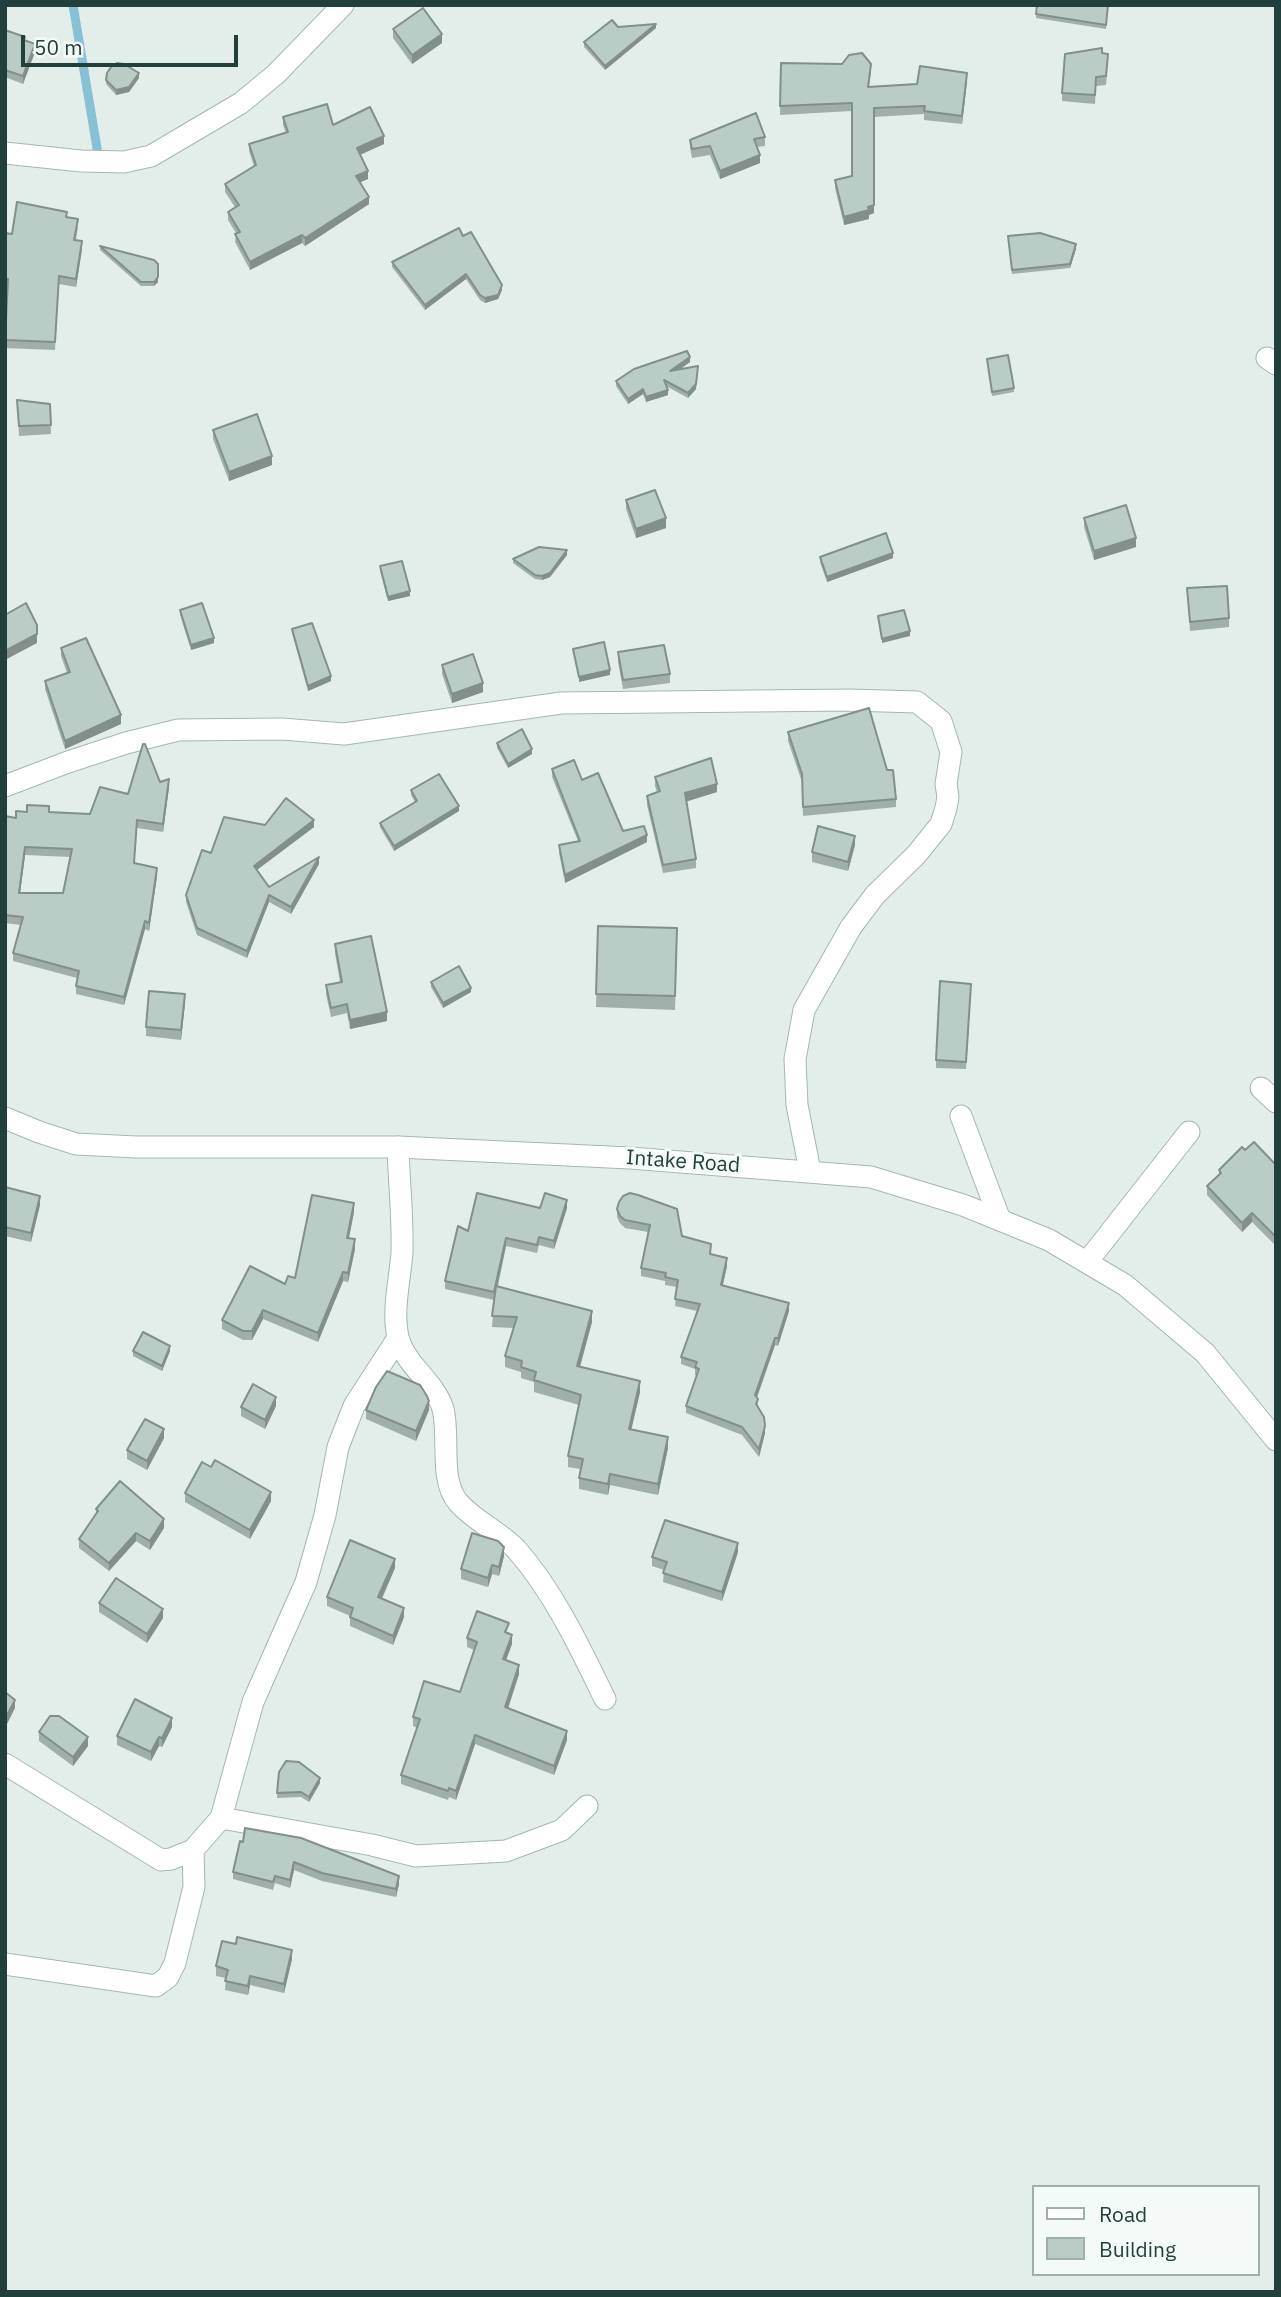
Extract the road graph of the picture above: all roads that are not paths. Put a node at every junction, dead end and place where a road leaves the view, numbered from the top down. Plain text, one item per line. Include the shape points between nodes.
1 (343, 5) edge
2 (5, 153) edge
3 (5, 786) edge
4 (961, 1116) dead end
5 (5, 1118) edge
6 (1189, 1132) dead end
7 (398, 1147) junction
8 (810, 1171) junction
9 (1000, 1220) junction
10 (1087, 1262) junction
11 (398, 1338) junction
12 (1276, 1440) edge
13 (605, 1699) dead end
14 (5, 1765) edge
15 (587, 1806) dead end
16 (220, 1818) junction
17 (193, 1850) junction
18 (5, 1964) edge

1 - 2 street via 241,103 151,156 113,162
3 - 8 street via 114,747 178,730 344,734 561,703 917,702 941,721 951,752 946,808 940,824 916,855 875,895 851,927 804,1010 795,1059 796,1093
4 - 9 street
5 - 7 street, Intake Road via 76,1144
6 - 10 street
7 - 8 street, Intake Road
7 - 11 street via 402,1250
8 - 9 street, Intake Road via 871,1177
9 - 10 street, Intake Road
10 - 12 street, Intake Road via 1125,1285 1205,1353
11 - 13 street via 443,1409 447,1469 457,1502 527,1562 574,1636
11 - 16 street via 354,1406 338,1447 306,1582 253,1702
14 - 17 street via 161,1860
15 - 16 street via 562,1830 506,1851 416,1856
16 - 17 street
17 - 18 street via 194,1887 175,1963 168,1977 156,1986

